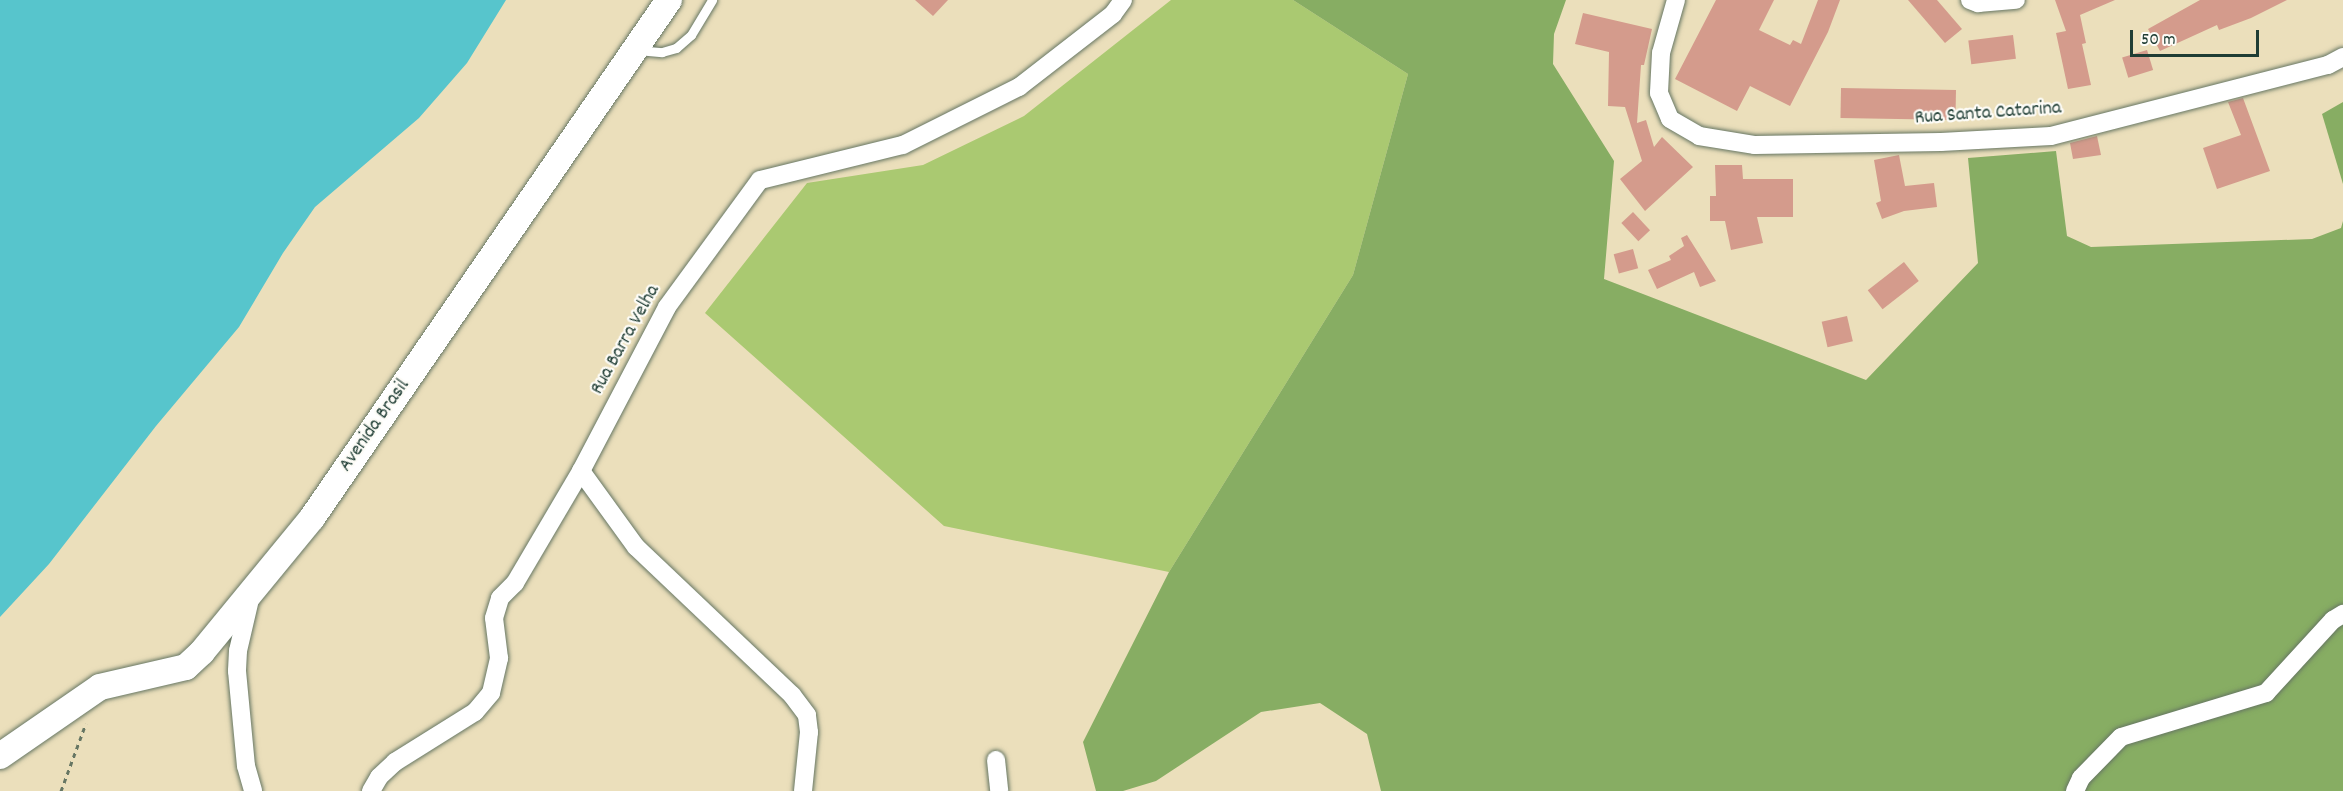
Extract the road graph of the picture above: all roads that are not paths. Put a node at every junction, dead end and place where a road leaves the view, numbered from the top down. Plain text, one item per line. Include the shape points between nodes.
1 (669, 0) edge
2 (712, 0) edge
3 (1123, 0) edge
4 (1676, 0) edge
5 (1970, 0) edge
6 (2016, 0) edge
7 (635, 50) junction
8 (2343, 57) edge
9 (581, 471) junction
10 (253, 587) junction
11 (2343, 614) edge
12 (0, 756) edge
13 (996, 760) dead end
14 (253, 791) edge
15 (371, 791) edge
16 (803, 791) edge
17 (999, 791) edge
18 (2075, 791) edge

1 - 7 main road, Avenida Brasil
2 - 7 lane via 691,35 676,48
3 - 9 street, Rua Barra Velha via 1113,14 1009,93 903,145 760,180 667,307
4 - 8 street, Rua Santa Catarina via 1661,53 1659,93 1670,119 1699,136 1755,145 2052,136 2328,65
5 - 6 street
7 - 10 main road, Avenida Brasil via 312,518
9 - 15 street, Rua Barra Velha via 515,583 500,598 494,618 499,658 491,693 475,712 395,762
9 - 16 street via 636,547 792,695 807,715
10 - 12 main road, Avenida Brasil via 186,668 100,687
10 - 14 street via 237,671 246,766
11 - 18 street via 2266,693 2121,737 2081,778
13 - 17 street

